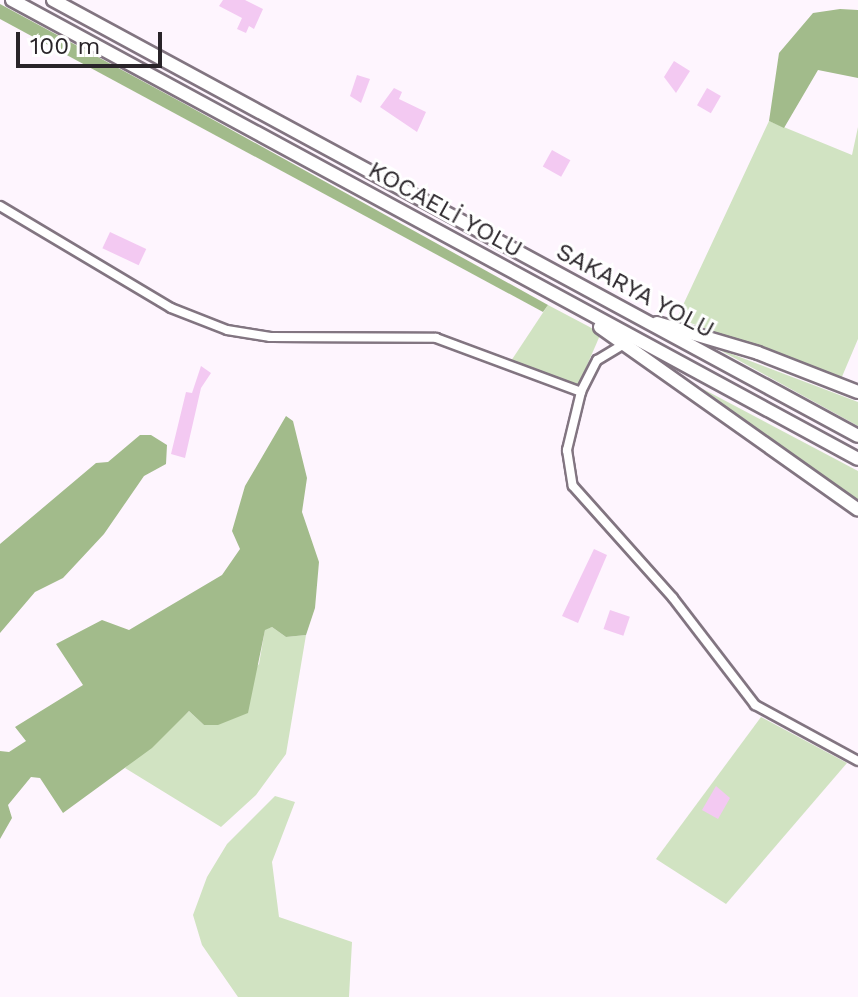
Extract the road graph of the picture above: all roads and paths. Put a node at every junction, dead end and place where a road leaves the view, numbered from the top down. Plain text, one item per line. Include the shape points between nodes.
1 (12, 0) edge
2 (53, 0) edge
3 (0, 206) edge
4 (566, 301) junction
5 (640, 319) junction
6 (624, 344) junction
7 (581, 392) junction
8 (858, 392) edge
9 (858, 436) edge
10 (858, 459) edge
11 (858, 510) edge
12 (858, 761) edge

1 - 4 highway, KOCAELİ YOLU
2 - 5 highway, SAKARYA YOLU
3 - 7 street via 171,308 227,330 270,337 436,338
4 - 6 highway
4 - 10 highway, KOCAELİ YOLU
5 - 8 highway via 745,349
5 - 9 highway, SAKARYA YOLU
6 - 7 street via 597,360
6 - 11 highway
7 - 12 street via 567,450 573,486 673,598 755,705

